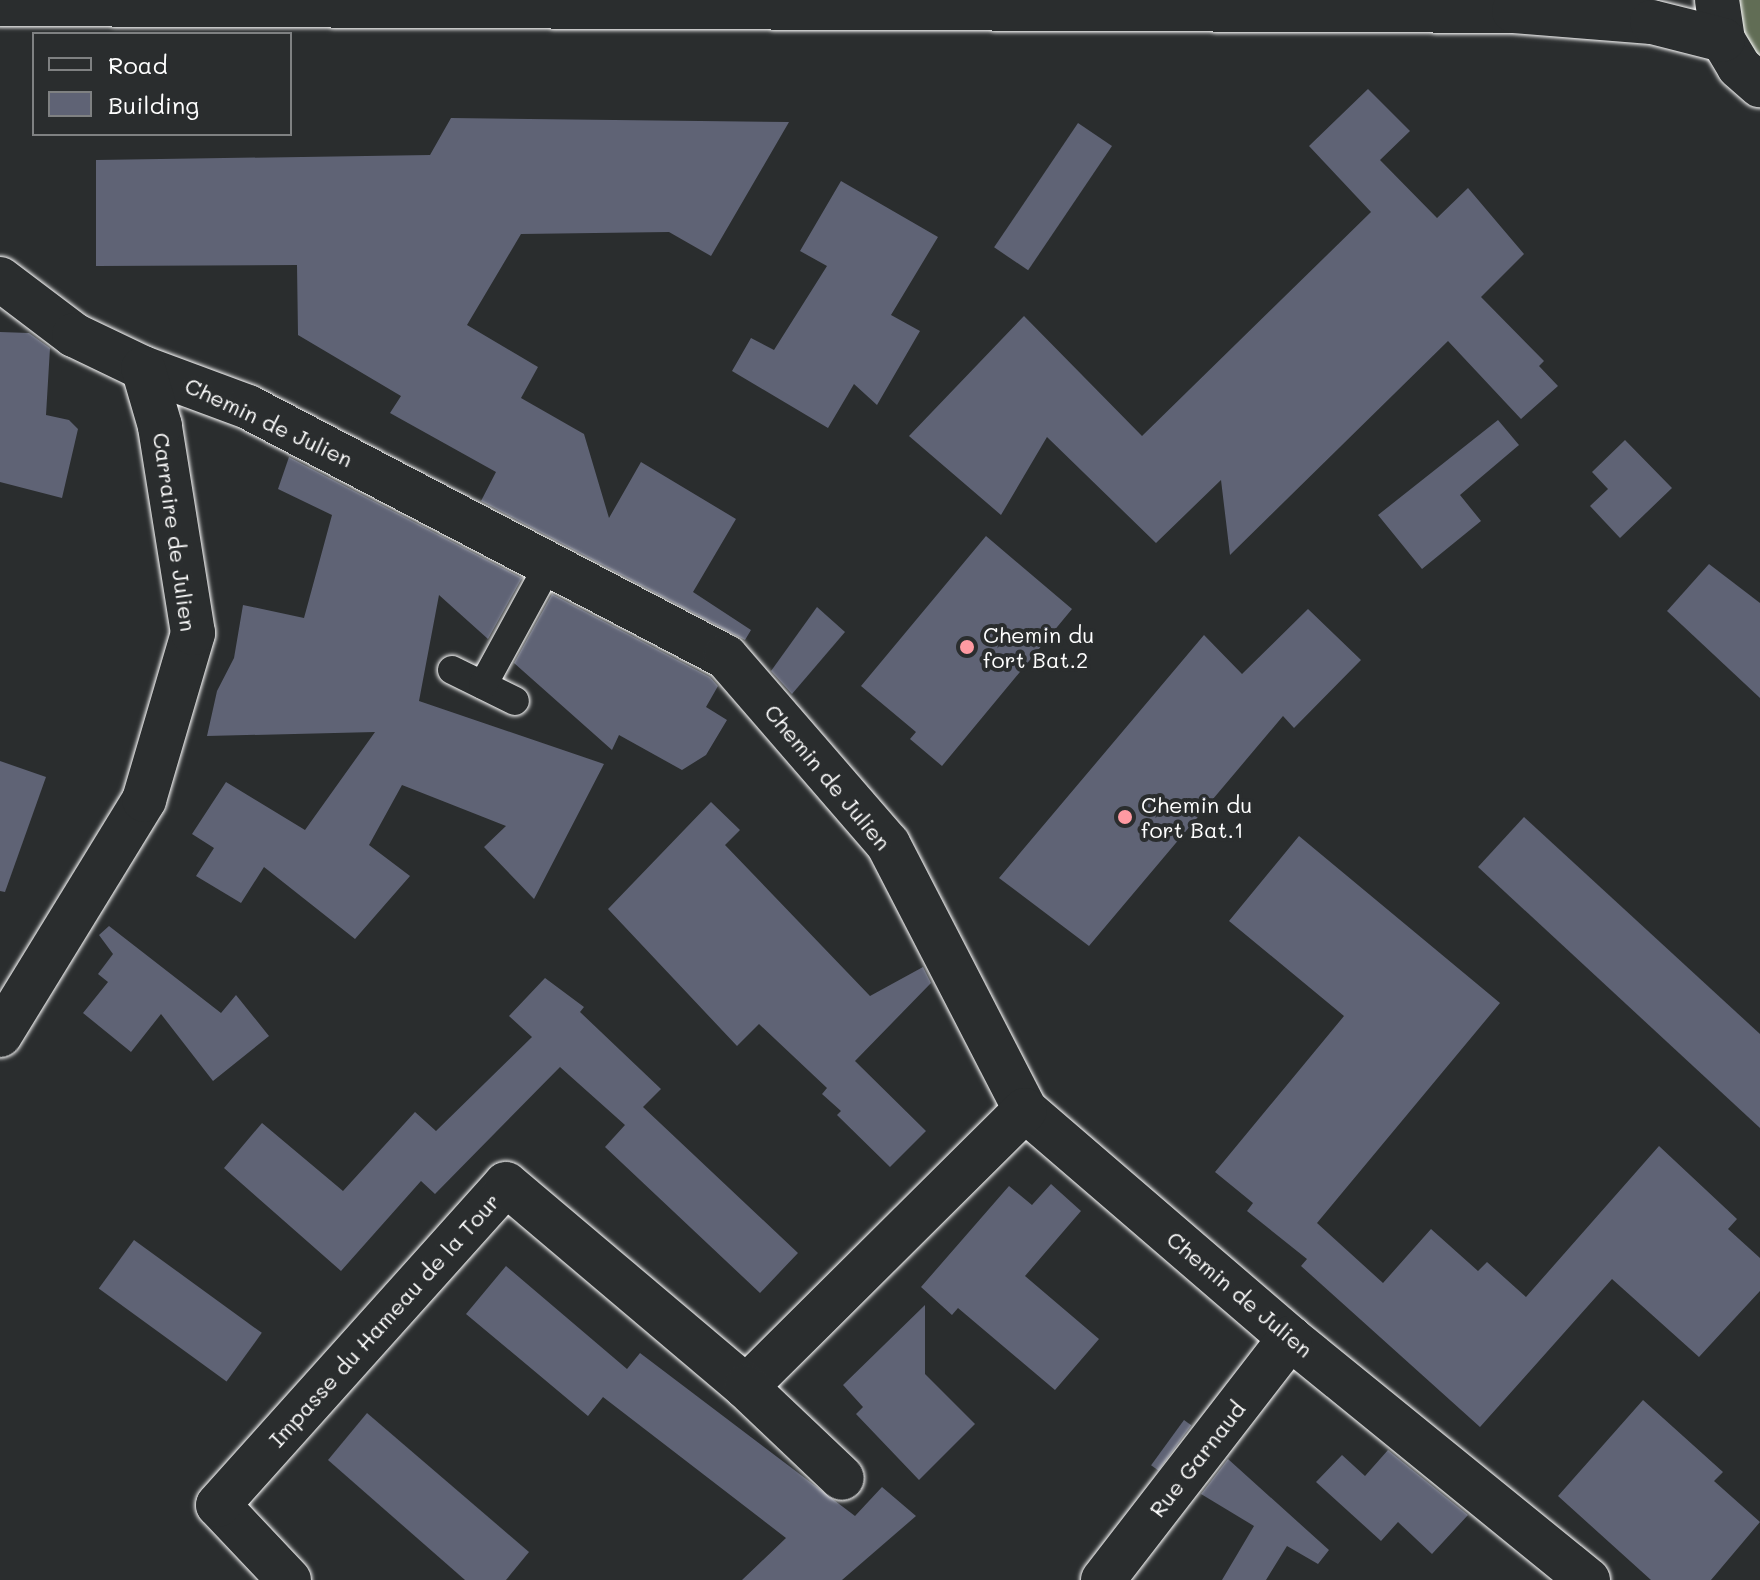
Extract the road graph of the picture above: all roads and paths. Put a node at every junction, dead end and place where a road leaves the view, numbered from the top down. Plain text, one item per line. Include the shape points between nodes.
1 (0, 4) edge
2 (1720, 20) edge
3 (1760, 85) edge
4 (0, 279) edge
5 (143, 368) junction
6 (550, 562) junction
7 (452, 670) dead end
8 (483, 685) junction
9 (515, 701) dead end
10 (0, 1035) edge
11 (1025, 1110) junction
12 (1290, 1338) junction
13 (746, 1387) junction
14 (842, 1478) dead end
15 (289, 1580) edge
16 (1103, 1580) edge
17 (1588, 1580) edge

1 - 2 street via 1514,11 1652,22
2 - 3 street via 1739,67
4 - 5 street, Chemin de Julien via 74,335
5 - 6 street, Chemin de Julien via 248,407
5 - 10 street, Carraire de Julien via 160,426 193,633 144,800
6 - 8 lane
6 - 11 street, Chemin de Julien via 726,657 888,844
7 - 8 lane
8 - 9 lane
11 - 12 street, Chemin de Julien
11 - 13 street
12 - 16 street, Rue Garnaud
12 - 17 street, Chemin de Julien
13 - 14 street, Impasse du Hameau de la Tour
13 - 15 street, Impasse du Hameau de la Tour via 506,1184 218,1505

